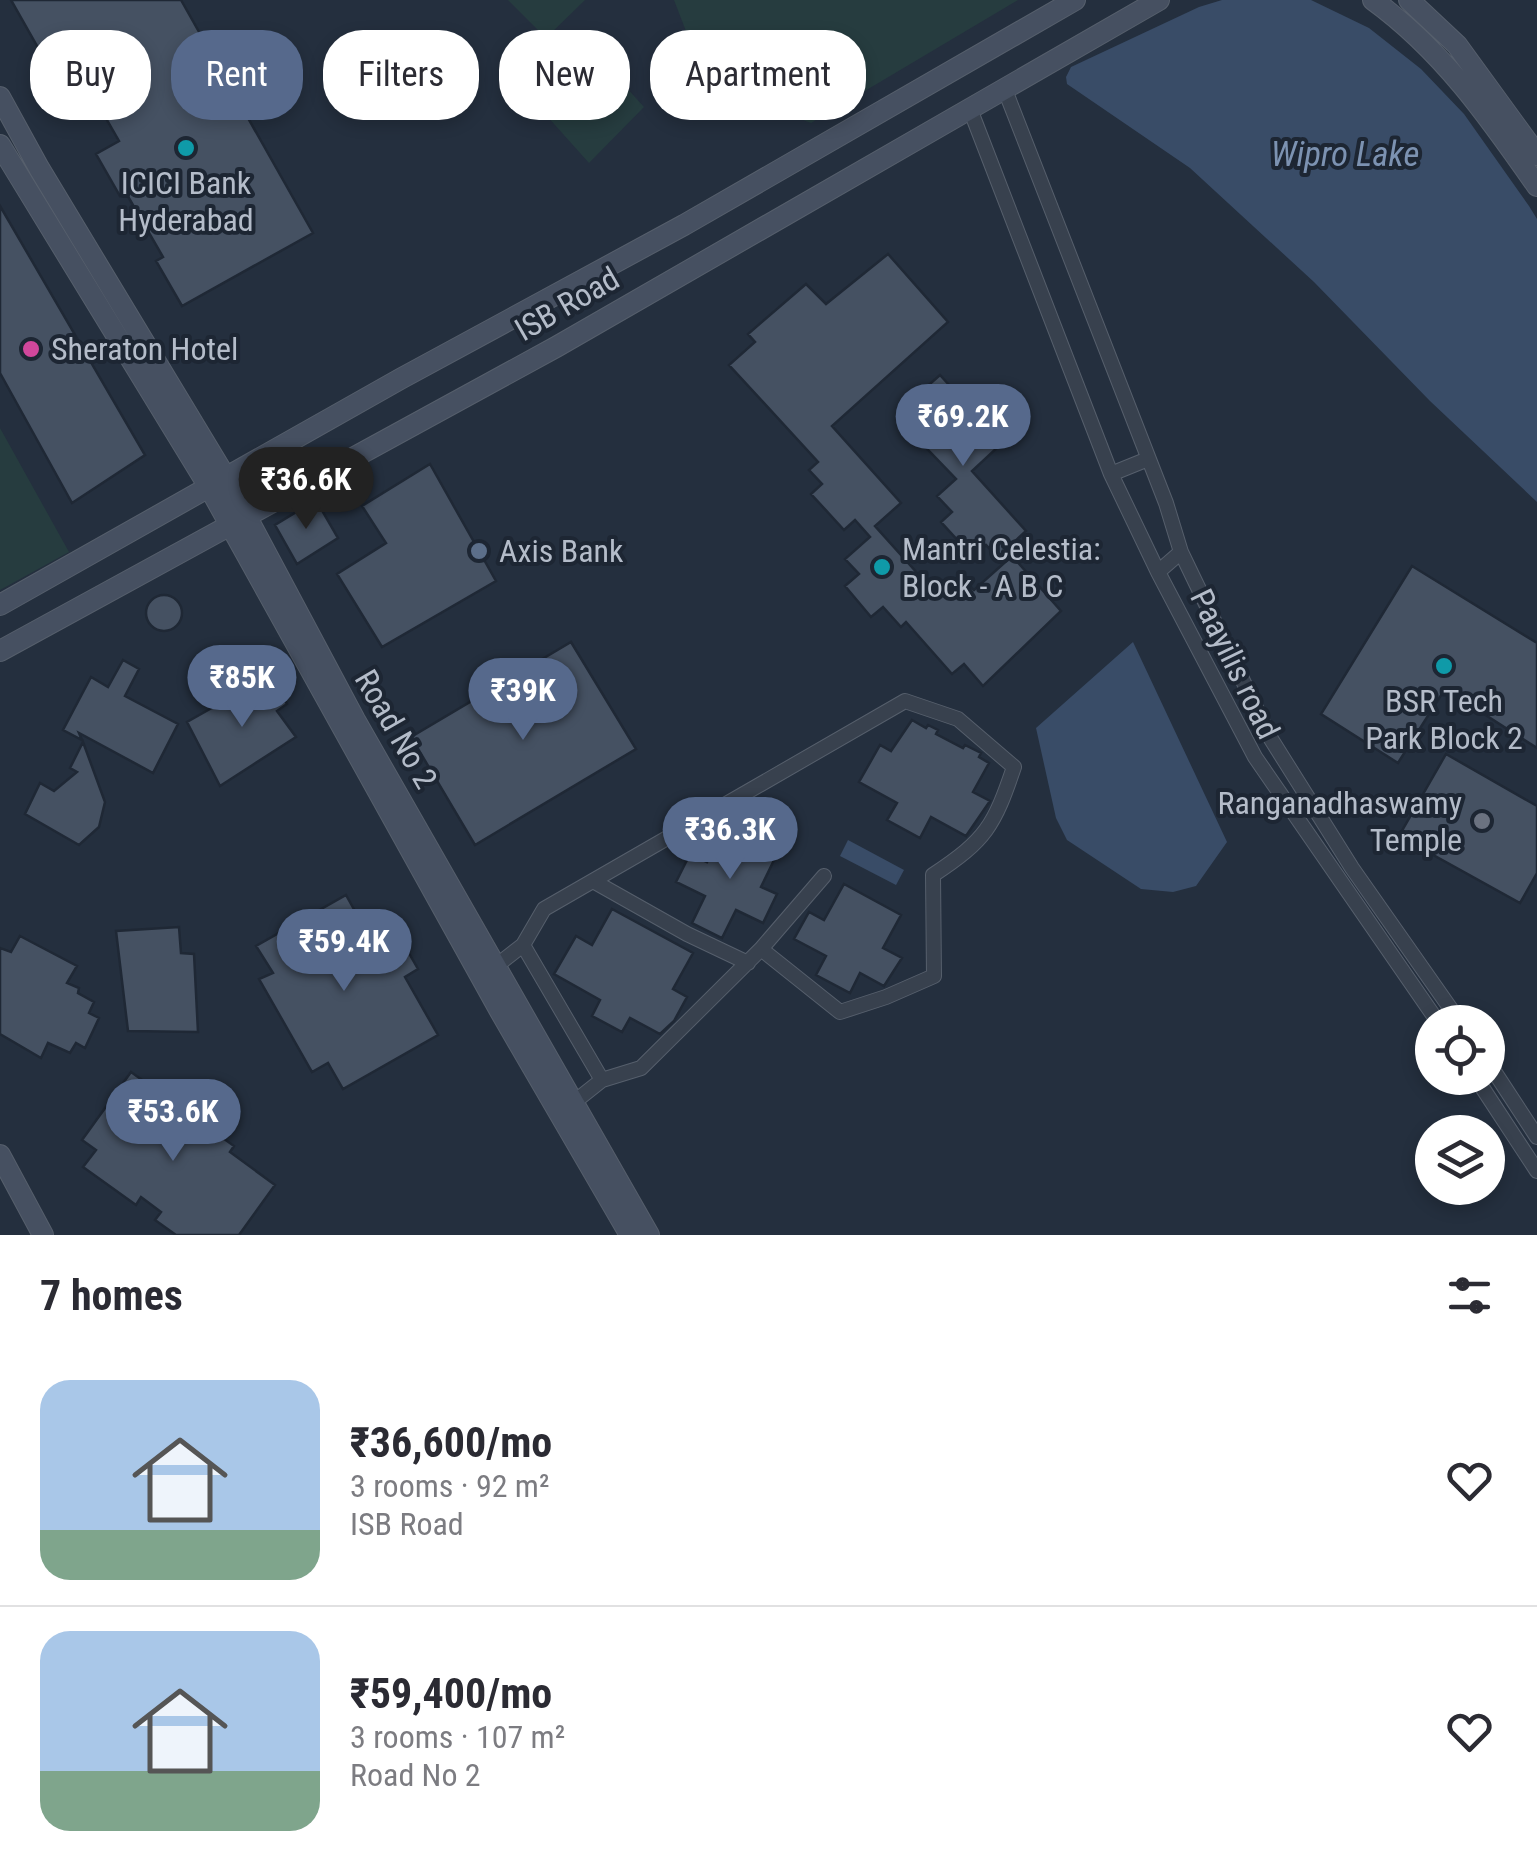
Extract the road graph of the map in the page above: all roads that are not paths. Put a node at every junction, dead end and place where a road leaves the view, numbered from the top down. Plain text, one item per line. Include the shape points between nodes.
1 (1075, 0) edge
2 (1159, 0) edge
3 (1373, 0) edge
4 (1409, 0) edge
5 (1006, 90) junction
6 (0, 97) edge
7 (970, 109) junction
8 (0, 145) edge
9 (1537, 155) edge
10 (1537, 186) edge
11 (1148, 459) junction
12 (1111, 474) junction
13 (218, 483) junction
14 (238, 523) junction
15 (1181, 552) junction
16 (1158, 572) junction
17 (0, 605) edge
18 (0, 651) edge
19 (824, 876) dead end
20 (593, 881) junction
21 (523, 946) junction
22 (761, 949) junction
23 (748, 963) junction
24 (496, 966) junction
25 (1426, 1005) edge
26 (1448, 1005) edge
27 (602, 1080) junction
28 (1505, 1088) edge
29 (1487, 1095) edge
30 (574, 1103) junction
31 (1537, 1137) edge
32 (0, 1155) edge
33 (1537, 1171) edge
34 (43, 1235) edge
35 (630, 1235) edge
36 (649, 1235) edge

1 - 13 main road, ISB Road
2 - 5 main road, ISB Road
3 - 10 main road via 1406,24 1472,93
4 - 9 main road via 1458,45
5 - 7 main road, ISB Road
5 - 11 street, Paayilis road
6 - 13 main road, Road No 2
7 - 12 street, Paayilis road
7 - 14 main road, ISB Road
8 - 13 main road, Road No 2
11 - 12 street
11 - 15 street, Paayilis road
12 - 16 street, Paayilis road
13 - 14 main road, Road No 2
13 - 17 main road, ISB Road
14 - 18 main road, ISB Road
14 - 24 main road, Road No 2
14 - 35 main road, Road No 2 via 500,1012
15 - 16 street, Paayilis road
15 - 26 street, Paayilis road via 1271,740
16 - 25 street, Paayilis road via 1255,758
19 - 22 street
20 - 21 street via 544,909
20 - 22 street via 905,701 958,719 1014,767 997,817 968,852 932,875 934,976 840,1012
20 - 23 street
21 - 24 street
21 - 27 street
22 - 23 street
23 - 27 street via 642,1068
24 - 30 main road, Road No 2
27 - 30 street
28 - 31 street
29 - 33 street
30 - 36 main road, Road No 2
32 - 34 main road

